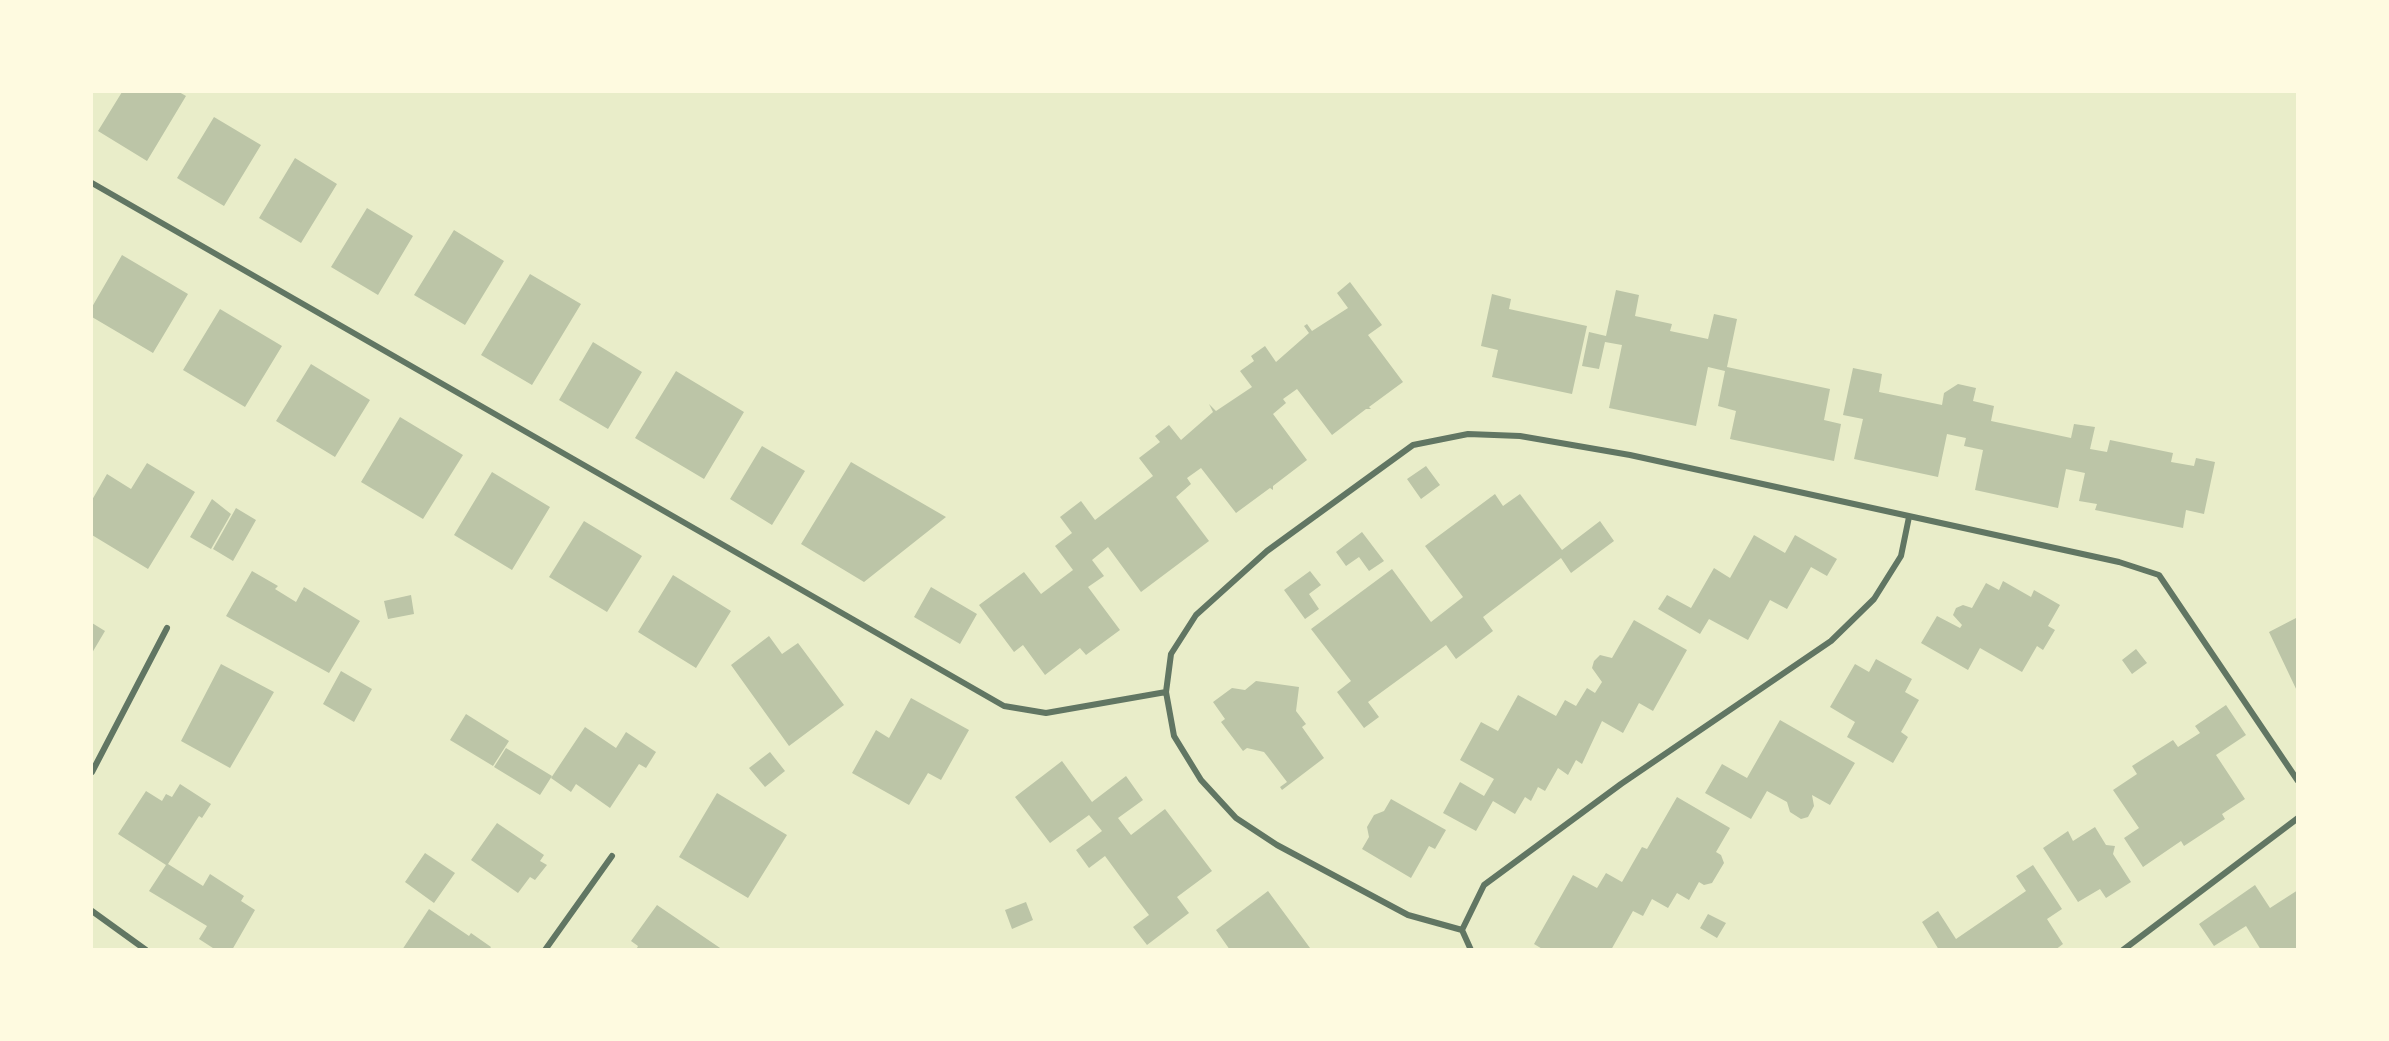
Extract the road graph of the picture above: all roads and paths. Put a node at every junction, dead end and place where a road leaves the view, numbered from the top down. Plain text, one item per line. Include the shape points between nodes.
1 (92, 183) edge
2 (1909, 517) junction
3 (167, 628) dead end
4 (1166, 692) junction
5 (92, 772) edge
6 (2298, 781) edge
7 (2298, 818) edge
8 (612, 856) dead end
9 (92, 911) edge
10 (1462, 930) junction
11 (146, 950) edge
12 (546, 950) edge
13 (1471, 950) edge
14 (2122, 950) edge

1 - 4 street via 1004,706 1046,713
2 - 4 street via 1630,455 1520,436 1468,434 1413,445 1267,551 1196,615 1172,654
2 - 6 street via 2159,574
2 - 10 street via 1901,556 1874,599 1831,641 1621,784 1484,885
3 - 5 street
4 - 10 street via 1174,736 1201,780 1236,818 1277,845 1408,915
7 - 14 street
8 - 12 street
9 - 11 street
10 - 13 street

